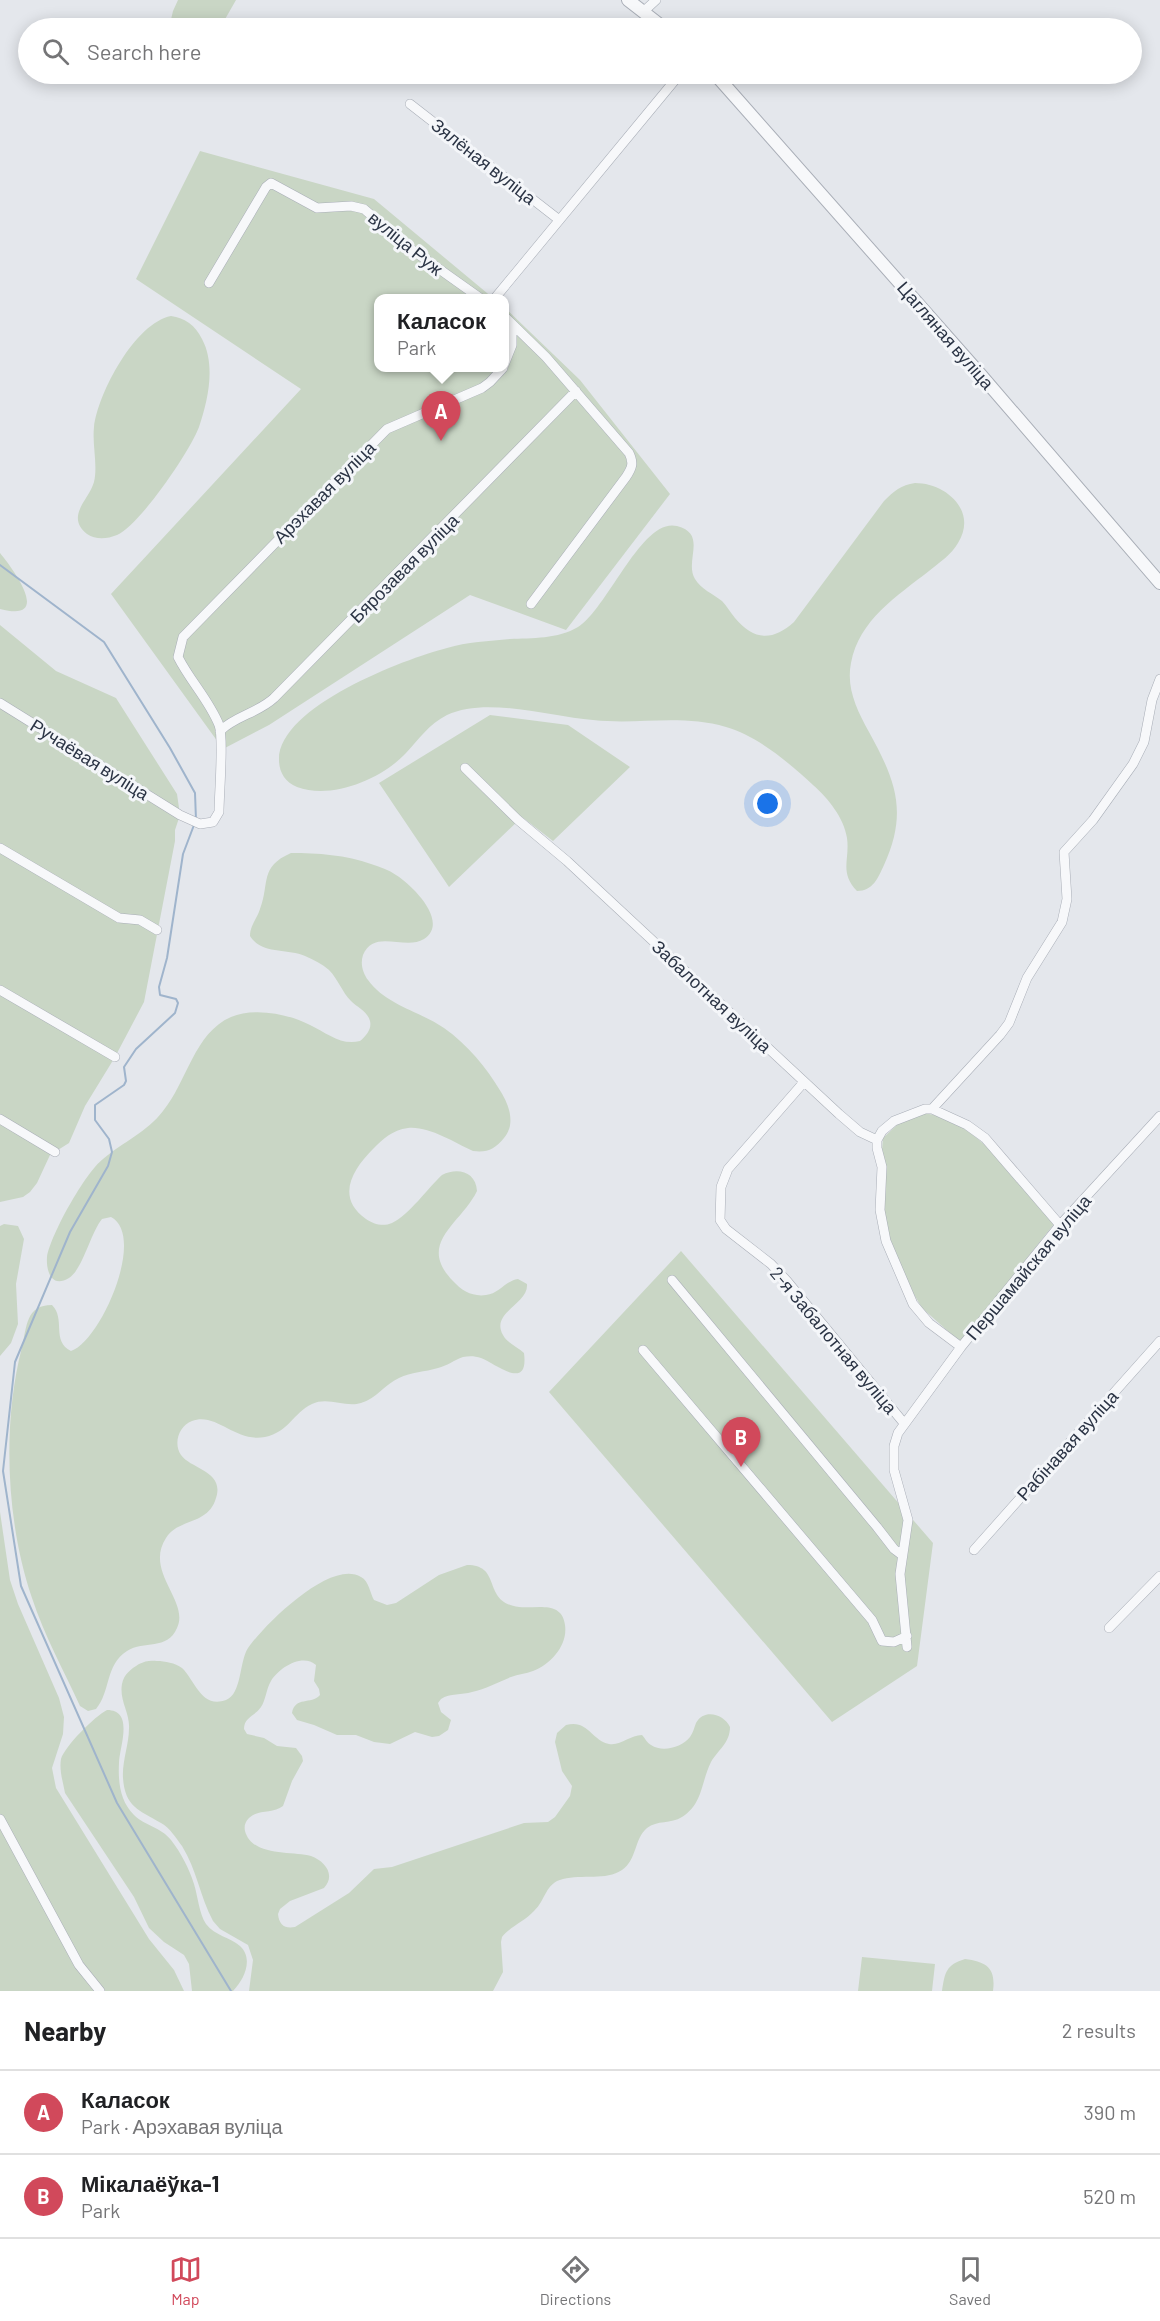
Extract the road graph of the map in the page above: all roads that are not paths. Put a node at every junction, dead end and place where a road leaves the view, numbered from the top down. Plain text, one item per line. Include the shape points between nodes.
1 (628, 0) edge
2 (656, 0) edge
3 (643, 12) junction
4 (651, 18) edge
5 (672, 84) edge
6 (726, 84) edge
7 (410, 104) dead end
8 (558, 219) junction
9 (209, 283) dead end
10 (474, 294) edge
11 (498, 294) edge
12 (509, 321) edge
13 (512, 324) junction
14 (509, 352) edge
15 (498, 372) edge
16 (576, 391) junction
17 (1160, 584) edge
18 (531, 604) dead end
19 (1160, 679) edge
20 (0, 703) edge
21 (220, 731) junction
22 (465, 768) dead end
23 (0, 848) edge
24 (157, 930) dead end
25 (0, 990) edge
26 (115, 1057) dead end
27 (804, 1082) junction
28 (932, 1109) junction
29 (1160, 1116) edge
30 (0, 1119) edge
31 (877, 1140) junction
32 (55, 1152) dead end
33 (1060, 1225) junction
34 (672, 1280) dead end
35 (1160, 1341) edge
36 (961, 1347) junction
37 (643, 1350) dead end
38 (903, 1422) junction
39 (974, 1550) dead end
40 (902, 1554) junction
41 (1160, 1576) edge
42 (1109, 1628) dead end
43 (907, 1636) junction
44 (907, 1647) dead end
45 (0, 1818) edge
46 (100, 1991) edge

1 - 3 street
2 - 3 street
3 - 4 street
5 - 8 street
6 - 17 street, Цагляная вуліца
7 - 8 street, Зялёная вуліца
8 - 11 street
9 - 10 street, вуліца Руж via 271,183 317,208 364,209 411,249
12 - 13 street
13 - 14 street, Арэхавая вуліца
13 - 16 street
15 - 21 street, Арэхавая вуліца via 482,388 395,424 380,435 188,632 178,657
16 - 18 street via 630,453 633,465
16 - 21 street, Бярозавая вуліца via 274,699
19 - 28 street via 1144,741 1127,772 1064,852 1066,899 1062,922 1023,987 1006,1029
20 - 21 street, Ручаёвая вуліца via 196,823 213,822 219,813
22 - 27 street, Забалотная вуліца
23 - 24 street via 119,918 145,921
25 - 26 street
27 - 31 street, Забалотная вуліца via 854,1127
27 - 38 street, 2-я Забалотная вуліца via 723,1178 720,1220 787,1281
28 - 31 street via 894,1121
28 - 33 street via 985,1138
29 - 33 street, Першамайская вуліца
30 - 32 street
31 - 36 street via 882,1167 881,1219 900,1278 920,1313
33 - 36 street, Першамайская вуліца
34 - 40 street via 891,1547
35 - 39 street, Рабінавая вуліца
36 - 38 street, Першамайская вуліца
37 - 43 street via 872,1620 882,1641 894,1642
38 - 40 street, 2-я Забалотная вуліца via 893,1461 908,1520
40 - 43 street, 2-я Забалотная вуліца via 900,1583
41 - 42 street
43 - 44 street, 2-я Забалотная вуліца
45 - 46 street via 79,1965

